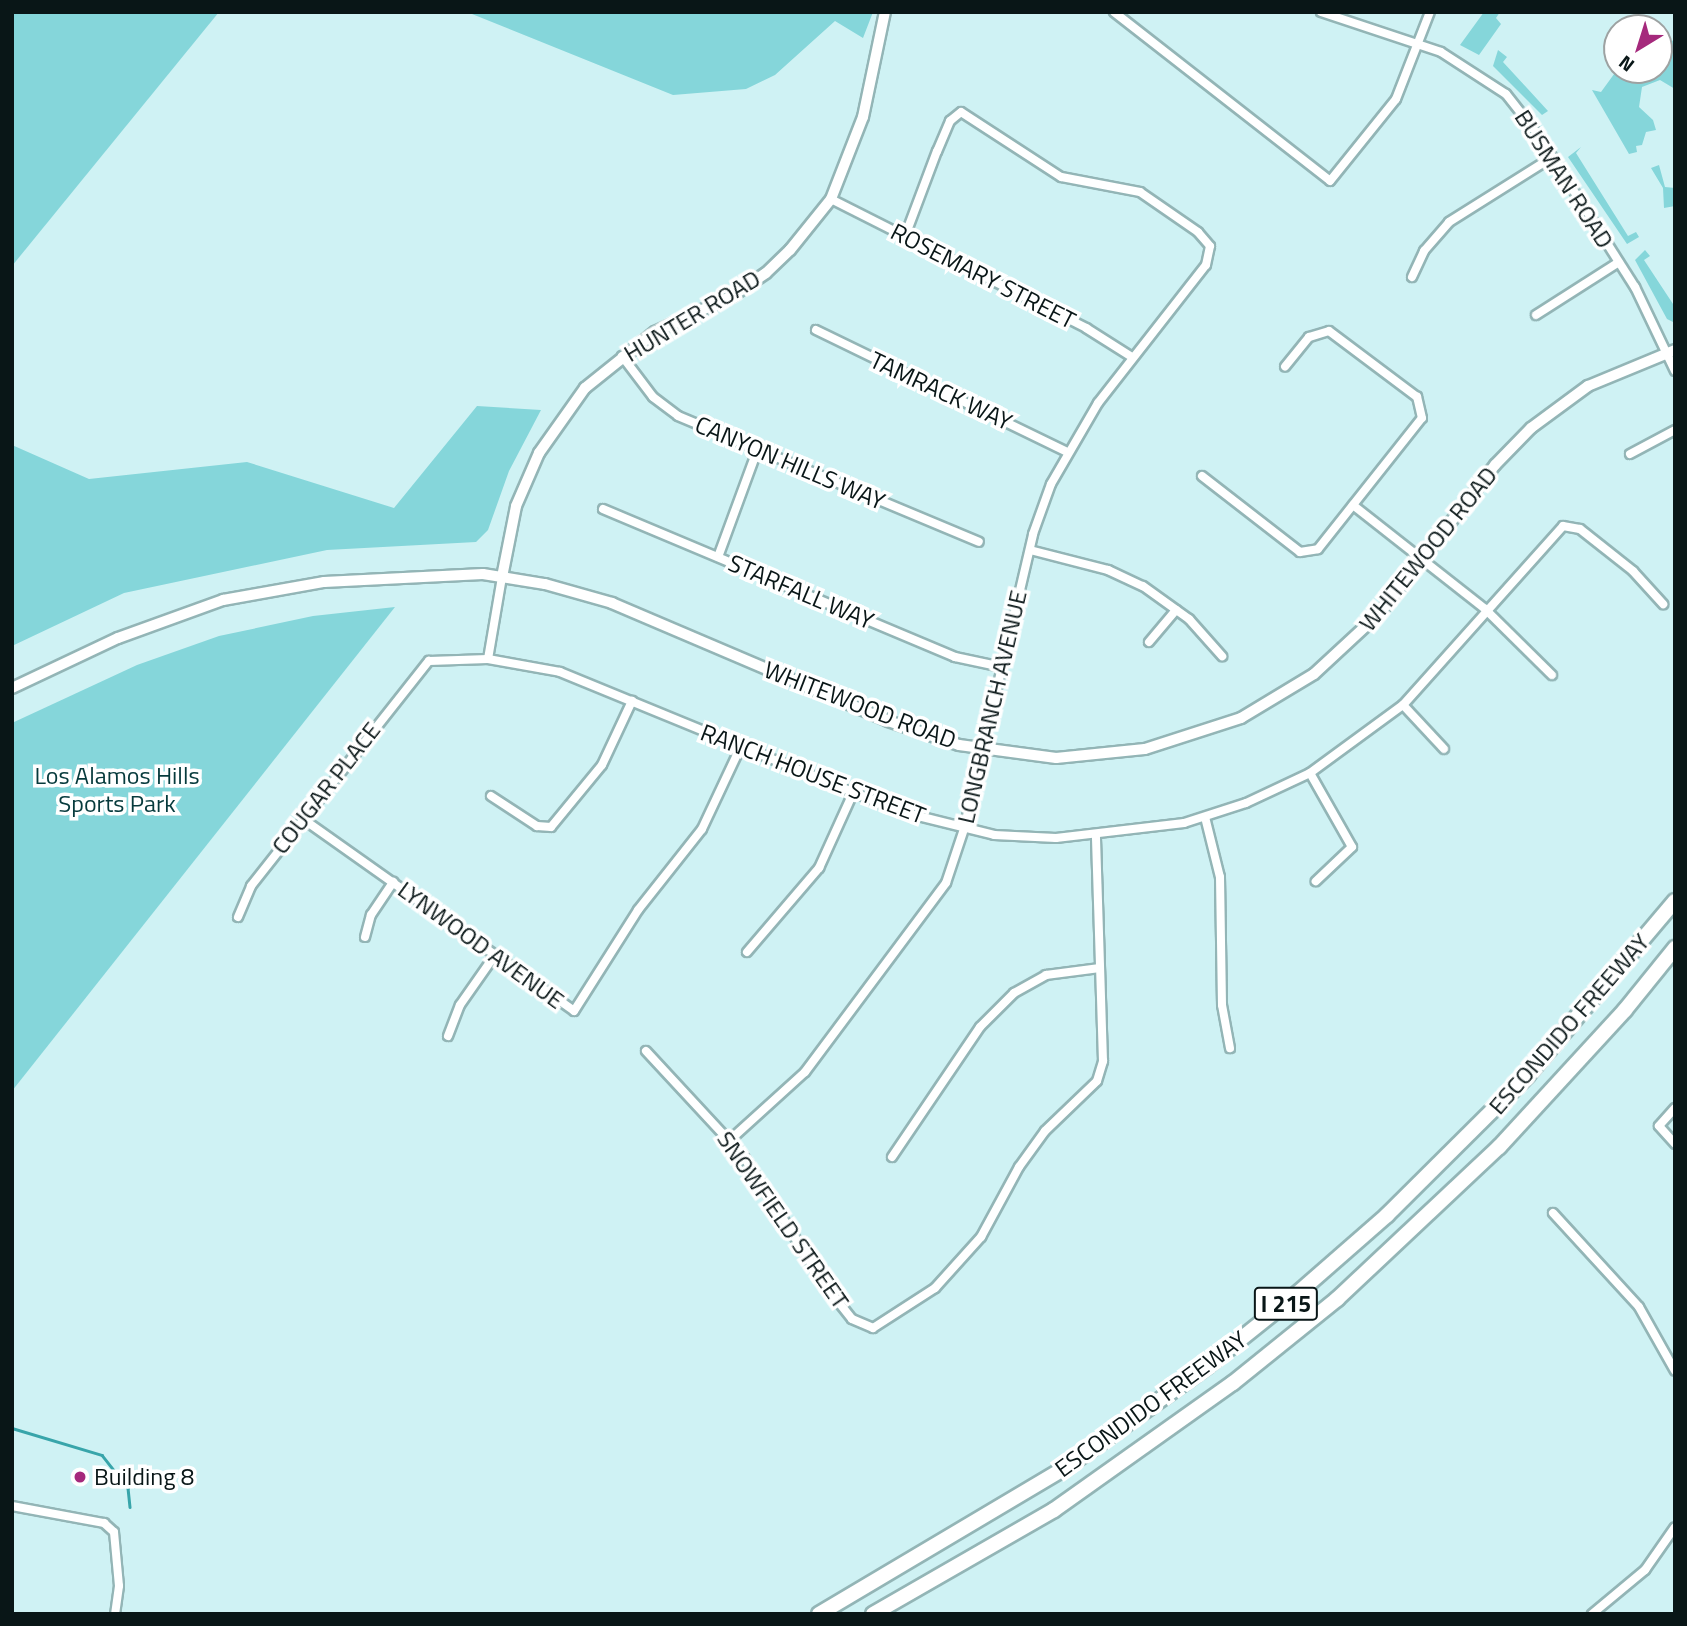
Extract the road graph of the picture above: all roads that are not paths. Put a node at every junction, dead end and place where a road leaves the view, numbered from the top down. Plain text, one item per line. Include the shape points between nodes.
1 (885, 12) edge
2 (1114, 12) edge
3 (1321, 12) edge
4 (1430, 12) edge
5 (1419, 44) junction
6 (1551, 158) junction
7 (831, 199) junction
8 (905, 236) junction
9 (1619, 262) junction
10 (1412, 277) dead end
11 (1536, 315) dead end
12 (816, 330) dead end
13 (1671, 351) edge
14 (622, 356) junction
15 (1132, 357) junction
16 (1285, 367) dead end
17 (1675, 371) edge
18 (1675, 430) edge
19 (757, 451) junction
20 (1067, 452) junction
21 (1630, 454) dead end
22 (1202, 476) dead end
23 (1353, 506) junction
24 (603, 509) dead end
25 (979, 542) dead end
26 (1030, 550) junction
27 (718, 557) junction
28 (1422, 559) junction
29 (502, 576) junction
30 (1663, 604) dead end
31 (1485, 609) junction
32 (1176, 610) junction
33 (1149, 642) dead end
34 (1223, 656) dead end
35 (488, 659) junction
36 (423, 665) joint
37 (1002, 667) junction
38 (1552, 675) dead end
39 (12, 688) edge
40 (632, 701) junction
41 (1403, 705) junction
42 (741, 746) junction
43 (1444, 749) dead end
44 (983, 750) junction
45 (1310, 773) junction
46 (853, 793) junction
47 (491, 796) dead end
48 (1205, 817) junction
49 (303, 819) junction
50 (964, 829) junction
51 (1096, 836) junction
52 (1316, 881) dead end
53 (393, 882) junction
54 (1675, 901) edge
55 (237, 917) dead end
56 (365, 937) dead end
57 (1675, 948) edge
58 (747, 953) dead end
59 (495, 955) junction
60 (1100, 968) junction
61 (448, 1036) dead end
62 (1230, 1048) dead end
63 (646, 1051) dead end
64 (1675, 1108) edge
65 (730, 1140) junction
66 (1675, 1144) edge
67 (892, 1157) dead end
68 (1552, 1213) dead end
69 (1674, 1367) edge
70 (12, 1506) edge
71 (1675, 1527) edge
72 (115, 1614) edge
73 (819, 1614) edge
74 (873, 1614) edge
75 (1592, 1614) edge

1 - 7 main road, HUNTER ROAD via 859,128
2 - 5 street via 1330,181 1396,99
3 - 5 street, BUSMAN ROAD
4 - 5 street
5 - 6 street, BUSMAN ROAD via 1462,63 1506,94
6 - 9 street, BUSMAN ROAD
6 - 10 street via 1449,222 1424,251
7 - 8 street, ROSEMARY STREET
7 - 14 main road, HUNTER ROAD via 766,273 732,296 655,332
8 - 15 street, ROSEMARY STREET via 1086,328
8 - 15 street, LONGBRANCH AVENUE via 950,121 961,112 1061,177 1140,192 1198,232 1210,246 1206,265
9 - 11 street
9 - 13 street, BUSMAN ROAD
12 - 20 street, TAMRACK WAY
13 - 17 street, BUSMAN ROAD
13 - 28 main road, WHITEWOOD ROAD via 1588,386 1531,428 1495,465
14 - 19 street, CANYON HILLS WAY via 653,397 678,416
14 - 29 main road, HUNTER ROAD via 585,388 539,453 516,506
15 - 20 street, LONGBRANCH AVENUE
16 - 23 street via 1309,337 1329,331 1417,397 1422,418
18 - 21 street
19 - 25 street, CANYON HILLS WAY
19 - 27 street
20 - 26 street, LONGBRANCH AVENUE via 1051,484
22 - 23 street via 1300,552 1318,549
23 - 28 street
24 - 27 street, STARFALL WAY
26 - 32 street via 1108,569 1143,586
26 - 37 street, LONGBRANCH AVENUE
27 - 37 street, STARFALL WAY via 955,657
28 - 31 street
28 - 44 main road, WHITEWOOD ROAD via 1381,612 1336,657 1288,692 1241,718 1179,741 1113,754 1056,758
29 - 35 street, HUNTER ROAD
29 - 39 main road, WHITEWOOD ROAD via 324,582 223,600 118,638
29 - 44 main road, WHITEWOOD ROAD via 612,603 898,725
30 - 31 street, RANCH HOUSE STREET via 1633,572 1580,529 1563,526
31 - 38 street
31 - 41 street, RANCH HOUSE STREET
32 - 33 street
32 - 34 street
35 - 36 street, RANCH HOUSE STREET
35 - 40 street, RANCH HOUSE STREET via 560,672
36 - 49 street, COUGAR PLACE
37 - 44 street, LONGBRANCH AVENUE
40 - 42 street, RANCH HOUSE STREET
40 - 47 street via 602,765 551,827 537,826
41 - 43 street
41 - 45 street, RANCH HOUSE STREET
42 - 46 street, RANCH HOUSE STREET
42 - 59 street, LYNWOOD AVENUE via 702,829 638,910 574,1012
44 - 50 street, LONGBRANCH AVENUE
45 - 48 street, RANCH HOUSE STREET
45 - 52 street via 1352,847
46 - 50 street, RANCH HOUSE STREET
46 - 58 street via 819,868
48 - 51 street, RANCH HOUSE STREET
48 - 62 street via 1220,877 1222,1005
49 - 53 street, LYNWOOD AVENUE
49 - 55 street, COUGAR PLACE via 251,886
50 - 51 street, RANCH HOUSE STREET via 1025,837
50 - 65 street, LONGBRANCH AVENUE via 946,883 887,964 805,1072
51 - 60 street
53 - 56 street via 371,915
53 - 59 street, LYNWOOD AVENUE
54 - 73 highway, ESCONDIDO FREEWAY / I 215 via 1527,1076 1387,1215 1298,1293 1207,1366 1062,1470
57 - 74 highway, ESCONDIDO FREEWAY / I 215 via 1625,1010 1499,1147 1337,1299 1233,1383 1054,1510
59 - 61 street via 460,1005
60 - 65 street, SNOWFIELD STREET via 1103,1060 1097,1081 1045,1131 1019,1167 981,1237 935,1288 873,1328 852,1319 825,1285
60 - 67 street via 1046,975 1014,993 980,1027
63 - 65 street, SNOWFIELD STREET
64 - 66 street via 1660,1126
68 - 69 street via 1639,1307
70 - 72 street via 104,1523 114,1532 119,1586
71 - 75 street via 1645,1570

